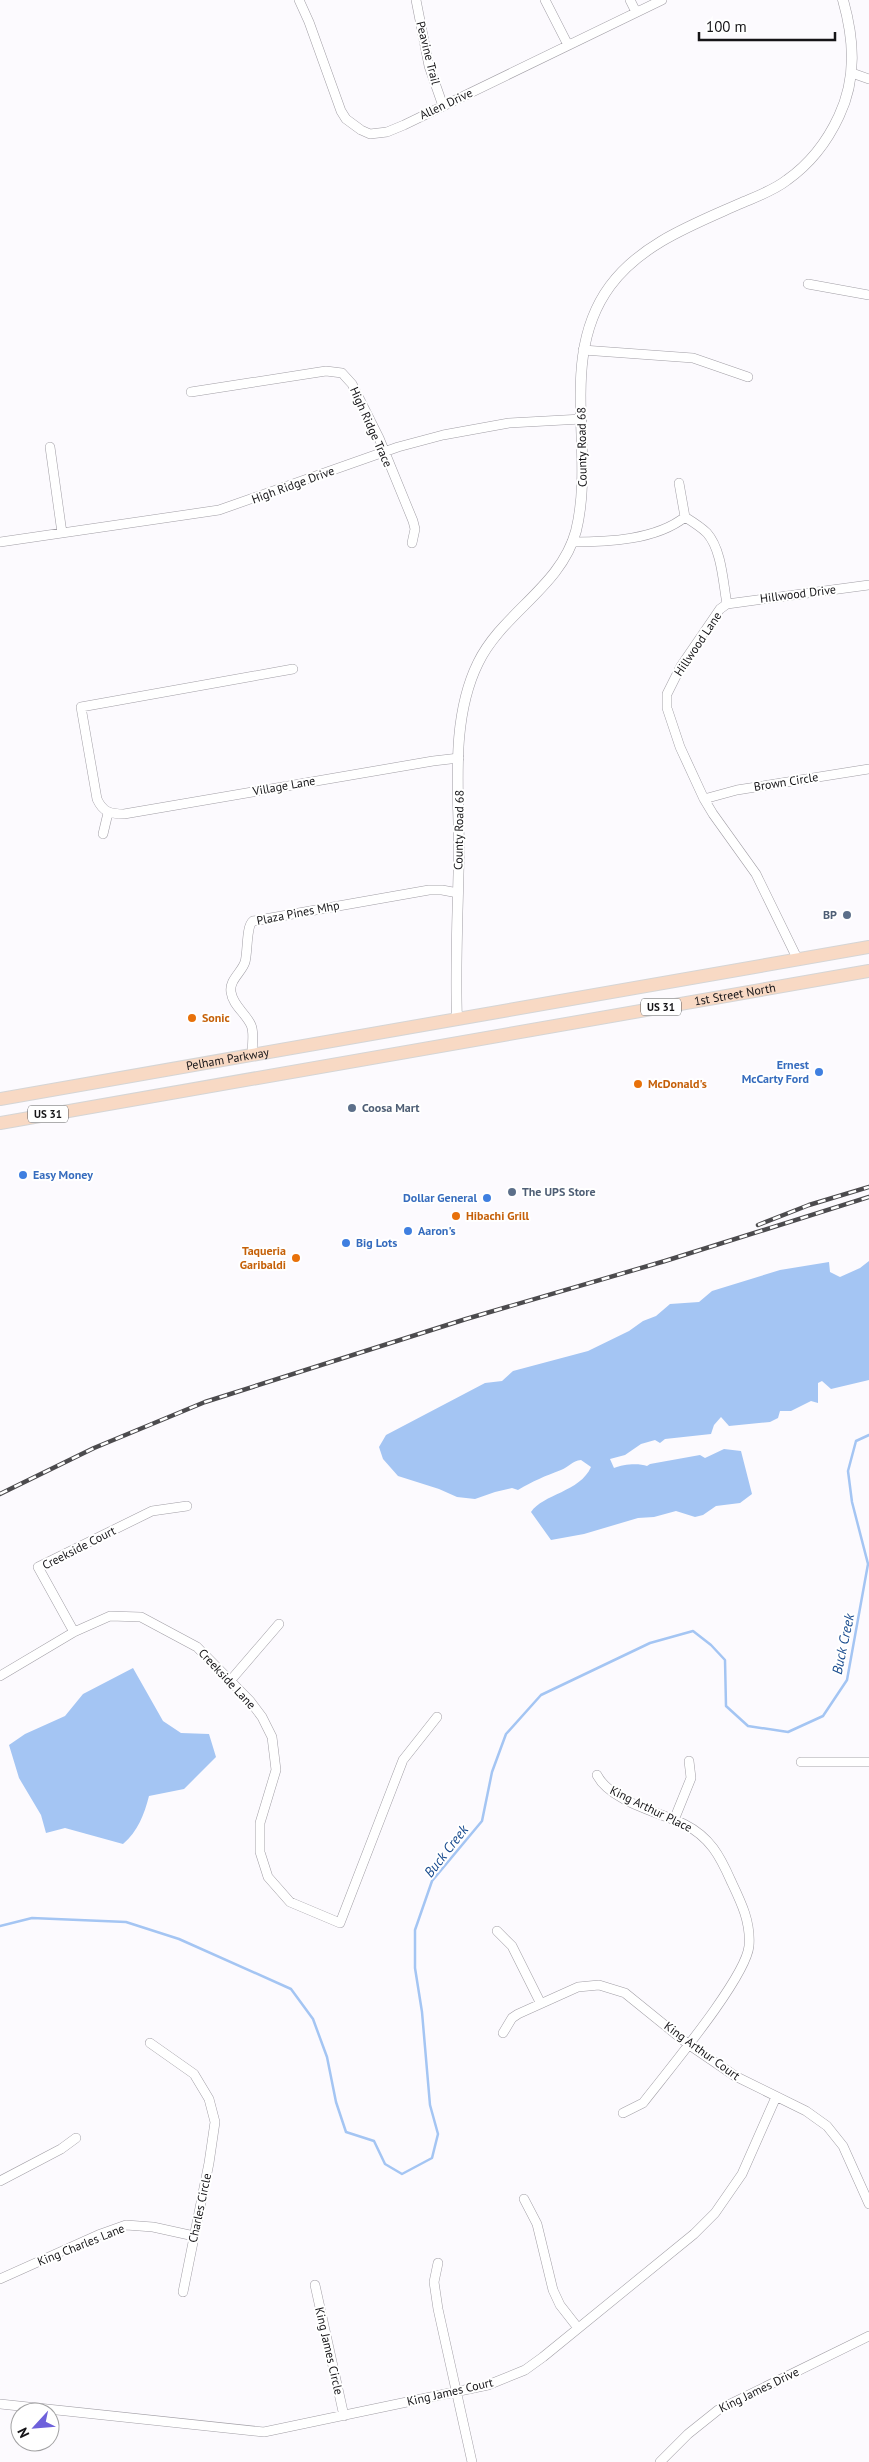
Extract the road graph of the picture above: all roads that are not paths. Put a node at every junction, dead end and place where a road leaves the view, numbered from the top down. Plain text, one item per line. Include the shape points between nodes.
1 (299, 0) edge
2 (416, 0) edge
3 (545, 0) edge
4 (630, 0) edge
5 (662, 0) edge
6 (843, 0) edge
7 (636, 12) junction
8 (568, 44) junction
9 (852, 74) junction
10 (869, 79) edge
11 (443, 106) junction
12 (808, 284) dead end
13 (869, 294) edge
14 (582, 350) junction
15 (748, 377) dead end
16 (191, 392) dead end
17 (582, 419) junction
18 (50, 447) dead end
19 (384, 452) junction
20 (679, 483) dead end
21 (685, 517) junction
22 (62, 533) junction
23 (0, 542) edge
24 (572, 542) junction
25 (412, 544) dead end
26 (869, 585) edge
27 (727, 604) junction
28 (293, 670) dead end
29 (459, 758) junction
30 (869, 769) edge
31 (704, 799) junction
32 (108, 812) junction
33 (103, 834) dead end
34 (458, 893) junction
35 (869, 947) edge
36 (798, 960) junction
37 (869, 971) edge
38 (677, 981) junction
39 (806, 982) junction
40 (568, 1000) junction
41 (682, 1003) junction
42 (457, 1019) junction
43 (571, 1022) junction
44 (454, 1043) junction
45 (253, 1055) junction
46 (216, 1062) junction
47 (223, 1083) junction
48 (80, 1085) junction
49 (0, 1099) edge
50 (82, 1108) junction
51 (0, 1123) edge
52 (187, 1506) dead end
53 (279, 1624) dead end
54 (74, 1632) junction
55 (0, 1676) edge
56 (230, 1681) junction
57 (437, 1718) dead end
58 (689, 1762) dead end
59 (801, 1762) dead end
60 (869, 1762) edge
61 (597, 1774) dead end
62 (674, 1820) junction
63 (497, 1931) dead end
64 (540, 2002) junction
65 (503, 2033) dead end
66 (150, 2043) dead end
67 (688, 2044) junction
68 (776, 2098) junction
69 (623, 2113) dead end
70 (76, 2138) dead end
71 (0, 2181) edge
72 (524, 2199) dead end
73 (869, 2204) edge
74 (194, 2236) junction
75 (438, 2263) dead end
76 (0, 2279) edge
77 (315, 2285) dead end
78 (183, 2292) dead end
79 (578, 2328) junction
80 (869, 2336) edge
81 (455, 2392) junction
82 (0, 2404) edge
83 (344, 2416) junction
84 (472, 2462) edge
85 (660, 2462) edge

1 - 11 street, Allen Drive via 341,111 352,124 366,132 382,133
2 - 11 street, Peavine Trail via 429,66
3 - 8 street
4 - 7 street
5 - 7 street, Allen Drive
6 - 9 street, County Road 68 via 851,33
7 - 8 street, Allen Drive
8 - 11 street, Allen Drive
9 - 10 street
9 - 14 street, County Road 68 via 844,106 831,134 813,158 780,185 675,234 635,259 601,299
12 - 13 street
14 - 15 street via 693,358
14 - 17 street, County Road 68
16 - 19 street, High Ridge Trace via 335,370 348,377
17 - 19 street, High Ridge Drive via 485,426
17 - 24 street, County Road 68 via 582,497
18 - 22 street
19 - 22 street, High Ridge Drive via 220,510
19 - 25 street, High Ridge Trace via 413,521
20 - 21 street
21 - 24 street via 668,528 639,536
21 - 27 street, Hillwood Lane via 705,531 712,541
22 - 23 street, High Ridge Drive
24 - 29 street, County Road 68 via 553,575 503,625 482,654 465,698
26 - 27 street, Hillwood Drive
27 - 31 street, Hillwood Lane via 688,654 666,701 680,747
28 - 32 street via 81,708 97,799
29 - 32 street, Village Lane via 124,814
29 - 34 street, County Road 68
30 - 31 street, Brown Circle via 737,790
31 - 36 street, Hillwood Lane via 756,874
32 - 33 street
34 - 42 street, County Road 68
34 - 45 street, Plaza Pines Mhp via 429,890 250,923 244,967 230,990 237,1007 250,1024
35 - 36 main road, 1st Street North / US 31
36 - 38 main road, 1st Street North / US 31
36 - 39 main road
37 - 39 main road, 1st Street North / US 31
38 - 40 main road, 1st Street North / US 31
38 - 41 main road
39 - 41 main road, 1st Street North / US 31
40 - 42 main road, 1st Street North / US 31
40 - 43 main road
41 - 43 main road, 1st Street North / US 31
42 - 44 main road
42 - 45 main road, Pelham Parkway / US 31
43 - 44 main road, 1st Street North / US 31
44 - 47 main road, Pelham Parkway / US 31
45 - 46 main road, Pelham Parkway / US 31
46 - 47 main road
46 - 48 main road, Pelham Parkway / US 31
47 - 50 main road, Pelham Parkway / US 31
48 - 49 main road, Pelham Parkway / US 31
48 - 50 main road
50 - 51 main road, Pelham Parkway / US 31
52 - 54 street, Creekside Court via 152,1511 38,1567
53 - 56 street
54 - 55 street, Creekside Lane
54 - 56 street, Creekside Lane via 110,1616 142,1617 198,1647
56 - 57 street, Creekside Lane via 256,1709 272,1738 276,1770 260,1823 260,1852 268,1877 290,1902 340,1923 403,1760
58 - 62 street via 691,1778
59 - 60 street
61 - 62 street, King Arthur Place via 607,1789
62 - 67 street, King Arthur Place via 703,1836 718,1852 746,1914 750,1934 749,1949 739,1973
63 - 64 street via 513,1948
64 - 65 street, King Arthur Court via 512,2018
64 - 67 street, King Arthur Court via 578,1987 608,1987 632,1998
66 - 74 street, Charles Circle via 185,2066 197,2079 209,2099 215,2125
67 - 68 street, King Arthur Court via 735,2076
67 - 69 street, King Arthur Place via 643,2103
68 - 73 street, King Arthur Court via 806,2111 835,2134
68 - 79 street, King James Court via 742,2174 715,2213 694,2234
70 - 71 street
72 - 79 street via 538,2224 553,2290
74 - 76 street, King Charles Lane via 144,2226 118,2227
74 - 78 street, Charles Circle
75 - 81 street via 434,2282
77 - 83 street, King James Circle
79 - 81 street, King James Court via 525,2370 488,2385
80 - 85 street, King James Drive via 718,2410
81 - 83 street, King James Court
81 - 84 street
82 - 83 street, King James Court via 253,2432 275,2431

